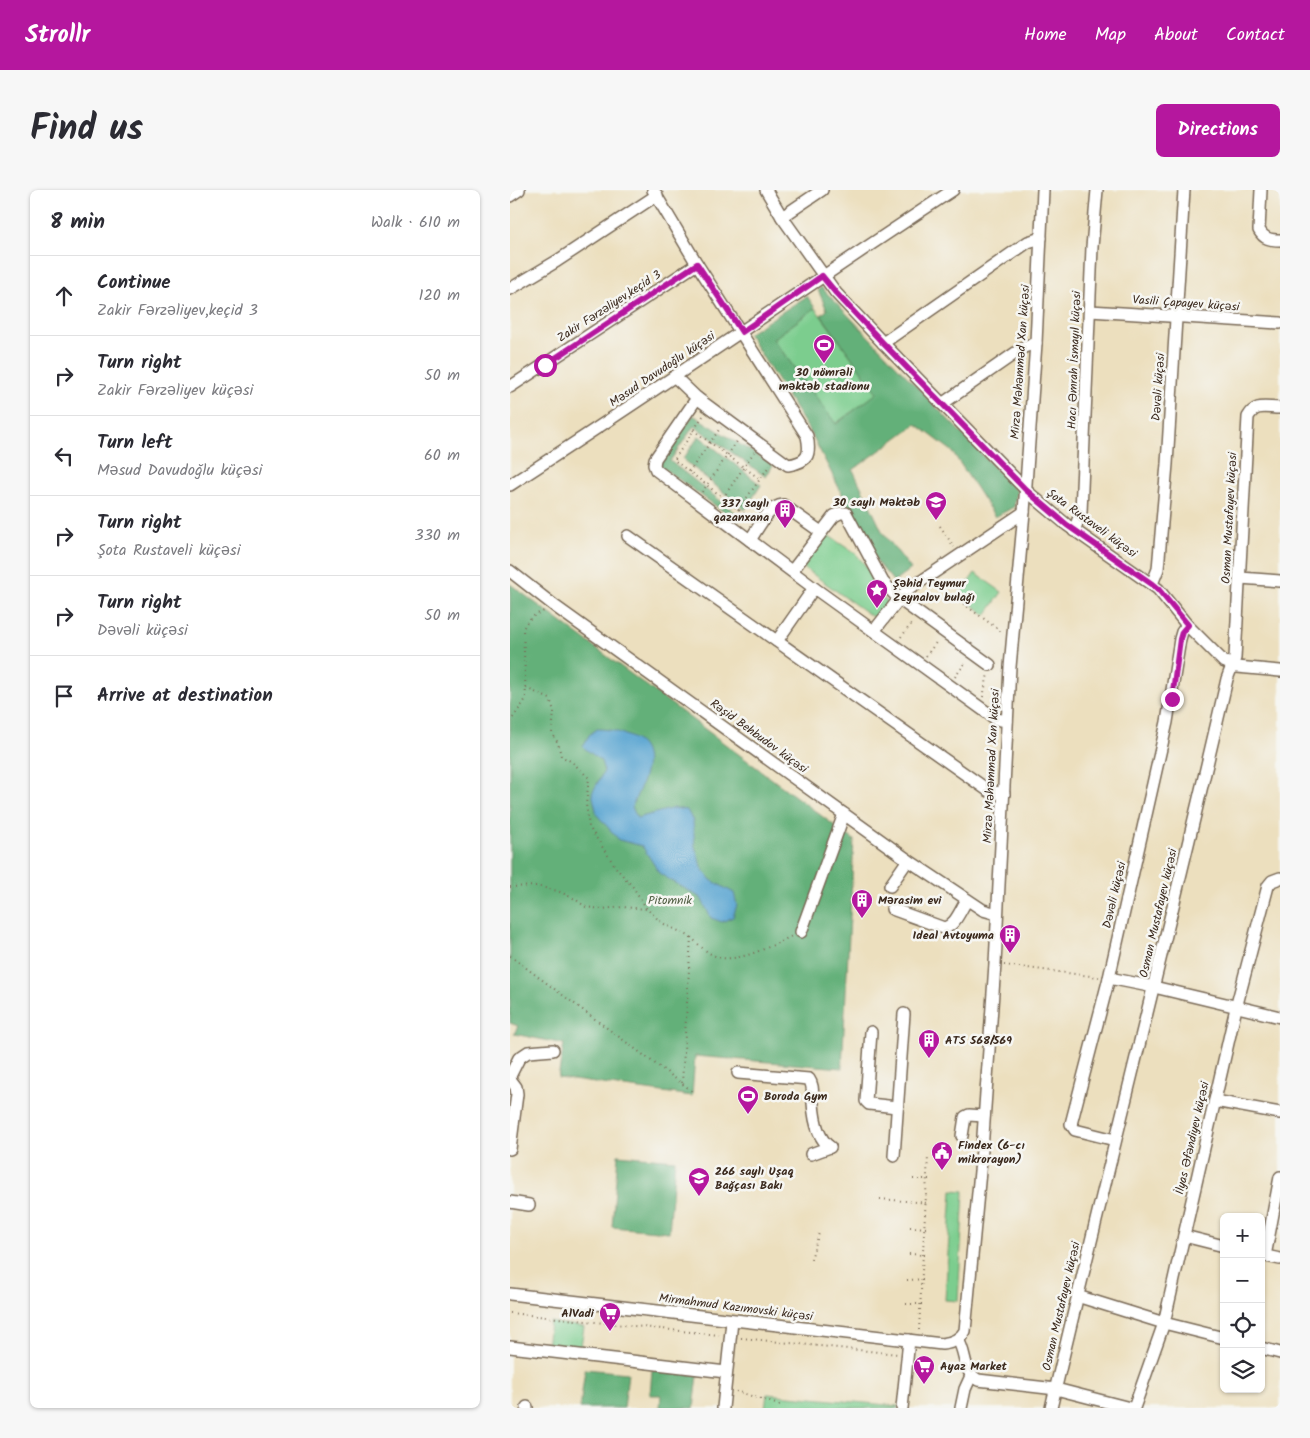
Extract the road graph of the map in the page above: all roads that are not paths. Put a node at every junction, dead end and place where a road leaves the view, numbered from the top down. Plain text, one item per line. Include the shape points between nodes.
1 (519, 190) edge
2 (766, 190) edge
3 (822, 190) edge
4 (953, 190) edge
5 (1043, 190) edge
6 (1097, 190) edge
7 (1184, 190) edge
8 (1261, 190) edge
9 (655, 193) edge
10 (510, 196) edge
11 (782, 217) junction
12 (1041, 238) junction
13 (1280, 240) edge
14 (697, 264) junction
15 (822, 276) junction
16 (510, 289) edge
17 (1090, 312) junction
18 (1177, 316) junction
19 (1280, 323) edge
20 (742, 332) junction
21 (883, 343) junction
22 (1036, 343) junction
23 (675, 377) junction
24 (510, 387) edge
25 (697, 398) junction
26 (942, 404) junction
27 (1280, 408) edge
28 (510, 486) edge
29 (1026, 490) junction
30 (1024, 512) junction
31 (1074, 530) junction
32 (821, 532) junction
33 (628, 536) dead end
34 (750, 540) junction
35 (510, 571) edge
36 (792, 571) junction
37 (1240, 578) junction
38 (1280, 581) edge
39 (1152, 584) junction
40 (814, 588) junction
41 (899, 599) junction
42 (1188, 625) junction
43 (874, 630) junction
44 (777, 641) junction
45 (990, 665) road end
46 (1232, 665) junction
47 (1280, 671) edge
48 (1008, 721) junction
49 (1004, 794) junction
50 (844, 814) junction
51 (908, 860) junction
52 (1280, 878) edge
53 (890, 886) dead end
54 (967, 900) junction
55 (892, 909) dead end
56 (997, 914) junction
57 (801, 932) road end
58 (1109, 978) junction
59 (1154, 987) junction
60 (1236, 1008) junction
61 (904, 1014) dead end
62 (1280, 1018) edge
63 (870, 1032) dead end
64 (553, 1050) dead end
65 (738, 1073) dead end
66 (510, 1078) edge
67 (1215, 1100) junction
68 (897, 1108) junction
69 (1280, 1113) edge
70 (984, 1116) junction
71 (962, 1136) dead end
72 (1115, 1140) junction
73 (510, 1149) edge
74 (812, 1154) dead end
75 (894, 1156) dead end
76 (1280, 1178) edge
77 (510, 1202) edge
78 (529, 1205) dead end
79 (1184, 1236) junction
80 (1220, 1245) edge
81 (1265, 1246) edge
82 (1265, 1255) edge
83 (1280, 1259) edge
84 (510, 1294) edge
85 (1077, 1296) junction
86 (732, 1320) junction
87 (1164, 1322) junction
88 (1220, 1337) edge
89 (909, 1340) junction
90 (958, 1340) junction
91 (510, 1347) edge
92 (1265, 1349) edge
93 (1280, 1353) edge
94 (726, 1372) junction
95 (971, 1376) junction
96 (1056, 1389) junction
97 (723, 1408) edge
98 (902, 1408) edge
99 (961, 1408) edge
100 (1051, 1408) edge
101 (1132, 1408) edge

1 - 10 street
2 - 11 street, Şota Rustaveli küçəsi
3 - 11 street
4 - 15 street, Məsud Davudoğlu küçəsi
5 - 12 street, Mirzə Məhəmməd Xan küçəsi
6 - 17 street, Hacı Əmrah İsmayıl küçəsi
7 - 18 street, Dəvəli küçəsi
8 - 13 street via 1259,230 1269,240
9 - 14 street
9 - 16 street via 557,261
11 - 15 street, Şota Rustaveli küçəsi
12 - 21 street via 1028,242
12 - 22 street, Mirzə Məhəmməd Xan küçəsi
14 - 20 street
14 - 24 street, Zakir Fərzəliyev,keçid 3
15 - 20 street, Məsud Davudoğlu küçəsi
15 - 21 street, Şota Rustaveli küçəsi
17 - 18 street, Vasili Çapayev küçəsi
17 - 31 street, Hacı Əmrah İsmayıl küçəsi via 1081,512
18 - 19 street, Vasili Çapayev küçəsi
18 - 39 street, Dəvəli küçəsi via 1159,559
20 - 23 street, Məsud Davudoğlu küçəsi
20 - 25 street via 807,436 807,457 800,463 788,465
21 - 26 street, Şota Rustaveli küçəsi
22 - 26 street via 1024,347
22 - 29 street, Mirzə Məhəmməd Xan küçəsi
23 - 25 street
23 - 28 street, Məsud Davudoğlu küçəsi
25 - 34 street via 654,465 660,473
26 - 29 street, Şota Rustaveli küçəsi
27 - 37 street, Osman Mustafayev küçəsi via 1257,408 1248,418
29 - 30 street, Mirzə Məhəmməd Xan küçəsi
29 - 31 street, Şota Rustaveli küçəsi
30 - 41 street
30 - 48 street, Mirzə Məhəmməd Xan küçəsi
31 - 39 street, Şota Rustaveli küçəsi
32 - 34 street via 783,505 773,508
32 - 36 street
32 - 41 street via 834,516 846,514 883,582
33 - 44 street
34 - 36 street
35 - 50 street, Rəşid Behbudov küçəsi
36 - 40 street
37 - 38 street
37 - 46 street, Osman Mustafayev küçəsi
39 - 42 street, Şota Rustaveli küçəsi
40 - 43 street
40 - 44 street
41 - 43 street
41 - 45 street
42 - 46 street, Şota Rustaveli küçəsi via 1218,656
42 - 58 street, Dəvəli küçəsi via 1180,639 1167,722
43 - 48 street via 996,719
44 - 49 street via 990,791
46 - 47 street, Şota Rustaveli küçəsi
46 - 59 street, Osman Mustafayev küçəsi
48 - 49 street, Mirzə Məhəmməd Xan küçəsi
49 - 56 street, Mirzə Məhəmməd Xan küçəsi
50 - 51 street, Rəşid Behbudov küçəsi
50 - 57 street
51 - 53 street
51 - 54 street, Rəşid Behbudov küçəsi
52 - 60 street, İlyas Əfəndiyev küçəsi via 1268,886
54 - 55 street via 954,922 944,928
54 - 56 street, Rəşid Behbudov küçəsi
56 - 70 street, Mirzə Məhəmməd Xan küçəsi
58 - 59 street
58 - 72 street, Dəvəli küçəsi via 1071,1124 1075,1130
59 - 60 street
59 - 72 street, Osman Mustafayev küçəsi
60 - 62 street
60 - 67 street, İlyas Əfəndiyev küçəsi
61 - 68 street
63 - 68 street via 866,1101
64 - 66 street via 528,1052 518,1058
65 - 74 street via 809,1079 820,1138 830,1148
66 - 73 street via 517,1094
67 - 69 street
67 - 79 street, İlyas Əfəndiyev küçəsi
68 - 75 street
70 - 71 street via 965,1117
70 - 90 street, Mirzə Məhəmməd Xan küçəsi via 967,1327
72 - 85 street, Osman Mustafayev küçəsi
76 - 81 street
77 - 78 street
79 - 80 street
79 - 87 street, İlyas Əfəndiyev küçəsi
82 - 83 street
84 - 86 street, Mirmahmud Kazımovski küçəsi
85 - 87 street
85 - 96 street, Osman Mustafayev küçəsi
86 - 89 street, Mirmahmud Kazımovski küçəsi
86 - 94 street
87 - 88 street
87 - 101 street, İlyas Əfəndiyev küçəsi
89 - 90 street, Mirmahmud Kazımovski küçəsi via 942,1344
89 - 98 street
90 - 95 street
91 - 94 street
92 - 93 street
94 - 97 street
95 - 96 street via 987,1382
95 - 99 street
96 - 100 street, Osman Mustafayev küçəsi
96 - 101 street

